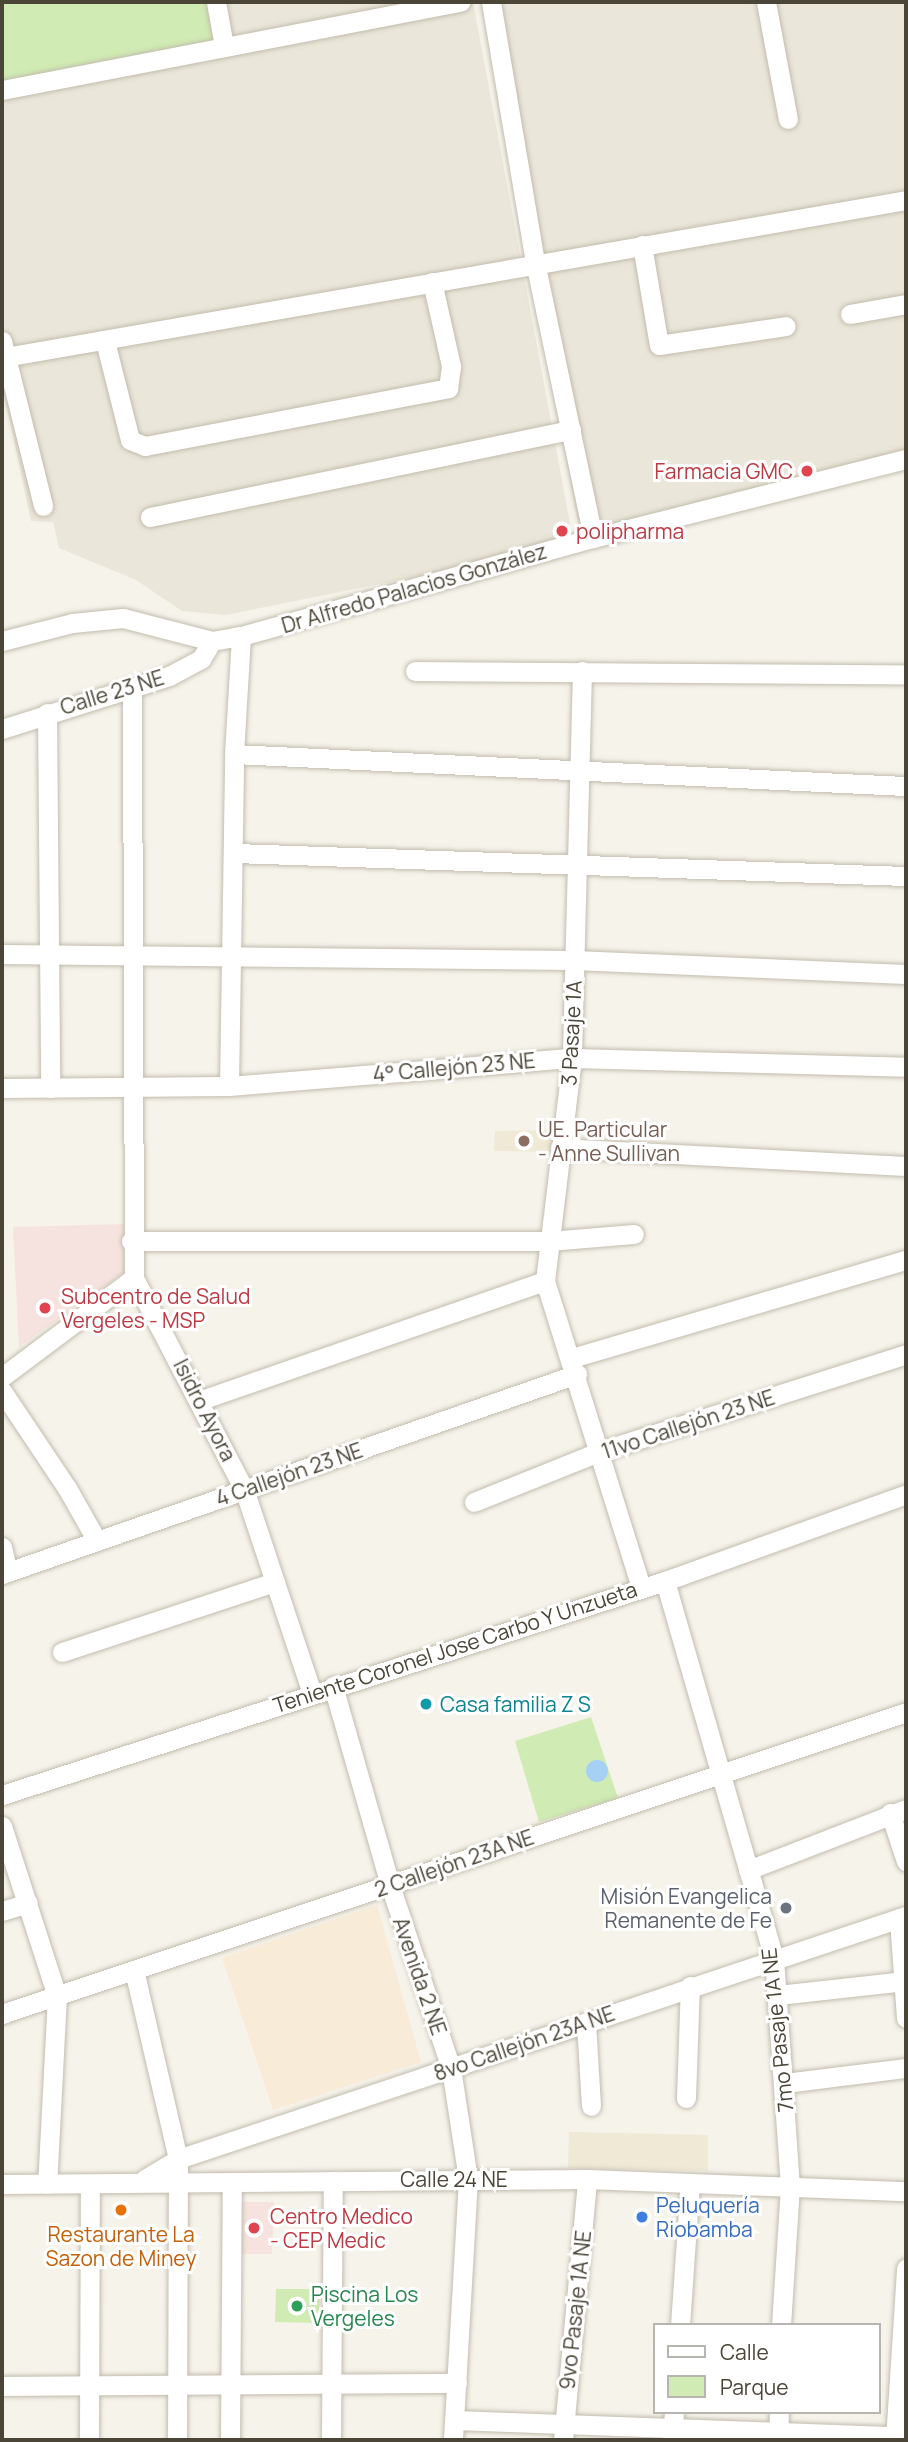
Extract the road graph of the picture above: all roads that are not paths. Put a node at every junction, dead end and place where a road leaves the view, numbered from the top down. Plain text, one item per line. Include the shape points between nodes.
1 (216, 2) edge
2 (461, 2) edge
3 (491, 2) edge
4 (766, 2) edge
5 (224, 46) junction
6 (2, 90) edge
7 (788, 119) dead end
8 (906, 200) edge
9 (642, 245) junction
10 (535, 262) junction
11 (432, 282) junction
12 (906, 304) edge
13 (850, 314) dead end
14 (786, 326) dead end
15 (105, 341) junction
16 (3, 349) edge
17 (571, 430) junction
18 (906, 459) edge
19 (43, 506) dead end
20 (150, 517) dead end
21 (593, 538) junction
22 (241, 636) junction
23 (2, 640) edge
24 (212, 641) junction
25 (415, 671) dead end
26 (582, 671) junction
27 (906, 674) edge
28 (132, 687) junction
29 (47, 713) junction
30 (2, 729) edge
31 (233, 754) junction
32 (580, 769) junction
33 (906, 786) edge
34 (234, 853) junction
35 (578, 864) junction
36 (906, 876) edge
37 (2, 954) edge
38 (50, 954) junction
39 (232, 957) junction
40 (134, 958) junction
41 (574, 960) junction
42 (906, 974) edge
43 (572, 1058) junction
44 (906, 1067) edge
45 (229, 1086) junction
46 (2, 1088) edge
47 (50, 1088) junction
48 (132, 1088) junction
49 (560, 1148) junction
50 (906, 1166) edge
51 (634, 1234) dead end
52 (131, 1241) junction
53 (548, 1241) junction
54 (906, 1260) edge
55 (134, 1278) junction
56 (545, 1281) junction
57 (906, 1354) edge
58 (574, 1366) junction
59 (2, 1377) edge
60 (2, 1391) edge
61 (201, 1400) junction
62 (601, 1451) junction
63 (244, 1489) junction
64 (906, 1494) edge
65 (474, 1502) dead end
66 (97, 1541) junction
67 (2, 1547) edge
68 (5, 1573) edge
69 (665, 1581) junction
70 (275, 1582) junction
71 (641, 1588) junction
72 (62, 1652) dead end
73 (333, 1686) junction
74 (312, 1693) junction
75 (906, 1712) edge
76 (722, 1771) junction
77 (2, 1795) edge
78 (898, 1811) edge
79 (2, 1826) edge
80 (906, 1861) edge
81 (748, 1870) junction
82 (390, 1885) junction
83 (28, 1903) junction
84 (2, 1911) edge
85 (903, 1917) edge
86 (774, 1958) junction
87 (134, 1970) junction
88 (905, 1981) edge
89 (691, 1986) junction
90 (778, 1994) junction
91 (57, 1996) junction
92 (2, 2014) edge
93 (906, 2018) edge
94 (586, 2022) junction
95 (452, 2068) junction
96 (906, 2068) edge
97 (785, 2083) junction
98 (687, 2098) dead end
99 (591, 2106) dead end
100 (178, 2159) junction
101 (145, 2179) junction
102 (468, 2179) junction
103 (587, 2179) junction
104 (333, 2180) junction
105 (179, 2181) junction
106 (232, 2182) junction
107 (690, 2183) junction
108 (2, 2184) edge
109 (47, 2185) junction
110 (90, 2185) junction
111 (790, 2186) junction
112 (906, 2191) edge
113 (906, 2268) edge
114 (680, 2323) edge
115 (781, 2323) edge
116 (457, 2382) junction
117 (230, 2383) junction
118 (333, 2383) junction
119 (177, 2384) junction
120 (90, 2385) junction
121 (2, 2386) edge
122 (779, 2414) edge
123 (455, 2420) junction
124 (673, 2427) edge
125 (563, 2433) edge
126 (778, 2437) edge
127 (896, 2438) edge
128 (89, 2440) edge
129 (177, 2440) edge
130 (230, 2440) edge
131 (331, 2440) edge
132 (453, 2440) edge

1 - 5 street
2 - 5 street
3 - 10 street
4 - 7 street
5 - 6 street
8 - 9 street
9 - 10 street
9 - 14 street via 659,345
10 - 11 street
10 - 17 street
11 - 15 street
11 - 15 street via 452,366 448,388 159,443 137,445 130,440
12 - 13 street
15 - 16 street
16 - 19 street
17 - 20 street
17 - 21 street
18 - 21 street, Dr Alfredo Palacios González
21 - 22 street, Dr Alfredo Palacios González
22 - 24 street, Dr Alfredo Palacios González
22 - 31 street
23 - 24 street, Dr Alfredo Palacios González via 72,623 123,618
24 - 28 street, Calle 23 NE via 201,659 157,681
25 - 26 street
26 - 27 street
26 - 32 street, 3 Pasaje 1A
28 - 29 street, Calle 23 NE
28 - 40 street, Isidro Ayora
29 - 30 street, Calle 23 NE
29 - 38 street
31 - 32 street
31 - 34 street
32 - 33 street
32 - 35 street, 3 Pasaje 1A
34 - 35 street
34 - 39 street
35 - 36 street
35 - 41 street, 3 Pasaje 1A
37 - 38 street
38 - 40 street
38 - 47 street
39 - 40 street
39 - 41 street
39 - 45 street
40 - 48 street, Isidro Ayora
41 - 42 street
41 - 43 street, 3 Pasaje 1A
43 - 44 street, 4° Callejón 23 NE
43 - 45 street, 4° Callejón 23 NE
43 - 49 street, 3 Pasaje 1A
45 - 48 street, 4° Callejón 23 NE
46 - 47 street, 4° Callejón 23 NE
47 - 48 street, 4° Callejón 23 NE
48 - 52 street, Isidro Ayora
49 - 50 street
49 - 53 street, 3 Pasaje 1A
51 - 53 street
52 - 53 street
52 - 55 street, Isidro Ayora
53 - 56 street, 3 Pasaje 1A
54 - 58 street, 4 Callejón 23 NE
55 - 59 street
55 - 61 street, Isidro Ayora
56 - 58 street, 3 Pasaje 1A
56 - 61 street
57 - 62 street, 11vo Callejón 23 NE
58 - 62 street, 3 Pasaje 1A
58 - 63 street, 4 Callejón 23 NE
60 - 66 street
61 - 63 street, Isidro Ayora
62 - 65 street, 11vo Callejón 23 NE
62 - 71 street, 3 Pasaje 1A
63 - 66 street, 4 Callejón 23 NE
63 - 70 street, Isidro Ayora
64 - 69 street, Teniente Coronel Jose Carbo Y Unzueta
66 - 68 street, 4 Callejón 23 NE
67 - 68 street
69 - 71 street, Teniente Coronel Jose Carbo Y Unzueta
69 - 76 street, 7mo Pasaje 1A NE
70 - 72 street
70 - 74 street, Isidro Ayora
71 - 73 street, Teniente Coronel Jose Carbo Y Unzueta
73 - 74 street, Teniente Coronel Jose Carbo Y Unzueta
73 - 82 street, Avenida 2 NE
74 - 77 street, Teniente Coronel Jose Carbo Y Unzueta
75 - 76 street, 2 Callejón 23A NE
76 - 81 street, 7mo Pasaje 1A NE
76 - 82 street, 2 Callejón 23A NE
78 - 80 street
78 - 81 street
79 - 83 street
81 - 86 street, 7mo Pasaje 1A NE
82 - 87 street, 2 Callejón 23A NE
82 - 95 street, Avenida 2 NE
83 - 84 street
83 - 91 street
85 - 86 street, 8vo Callejón 23A NE
85 - 88 street
86 - 89 street, 8vo Callejón 23A NE
86 - 90 street, 7mo Pasaje 1A NE
87 - 91 street, 2 Callejón 23A NE
87 - 100 street
88 - 90 street
88 - 93 street
89 - 94 street, 8vo Callejón 23A NE
89 - 98 street
90 - 97 street, 7mo Pasaje 1A NE
91 - 92 street, 2 Callejón 23A NE
91 - 109 street
94 - 95 street, 8vo Callejón 23A NE
94 - 99 street
95 - 100 street, 8vo Callejón 23A NE
95 - 102 street, Avenida 2 NE
96 - 97 street
97 - 111 street, 7mo Pasaje 1A NE
100 - 101 street, 8vo Callejón 23A NE
100 - 105 street
101 - 105 street, Calle 24 NE
101 - 110 street, Calle 24 NE
102 - 103 street, Calle 24 NE
102 - 104 street, Calle 24 NE
102 - 116 street, Avenida 2 NE
103 - 107 street, Calle 24 NE
103 - 125 street, 9vo Pasaje 1A NE
104 - 106 street, Calle 24 NE
104 - 118 street
105 - 106 street, Calle 24 NE
105 - 119 street
106 - 117 street
107 - 111 street, Calle 24 NE
107 - 114 street
108 - 109 street, Calle 24 NE
109 - 110 street, Calle 24 NE
110 - 120 street
111 - 112 street, Calle 24 NE
111 - 115 street, 7mo Pasaje 1A NE
113 - 127 street
116 - 118 street
116 - 123 street, Avenida 2 NE
117 - 118 street
117 - 119 street
117 - 130 street
118 - 131 street
119 - 120 street
119 - 129 street
120 - 121 street
120 - 128 street
122 - 126 street
123 - 125 street
123 - 132 street, Avenida 2 NE
124 - 125 street
124 - 126 street
126 - 127 street

